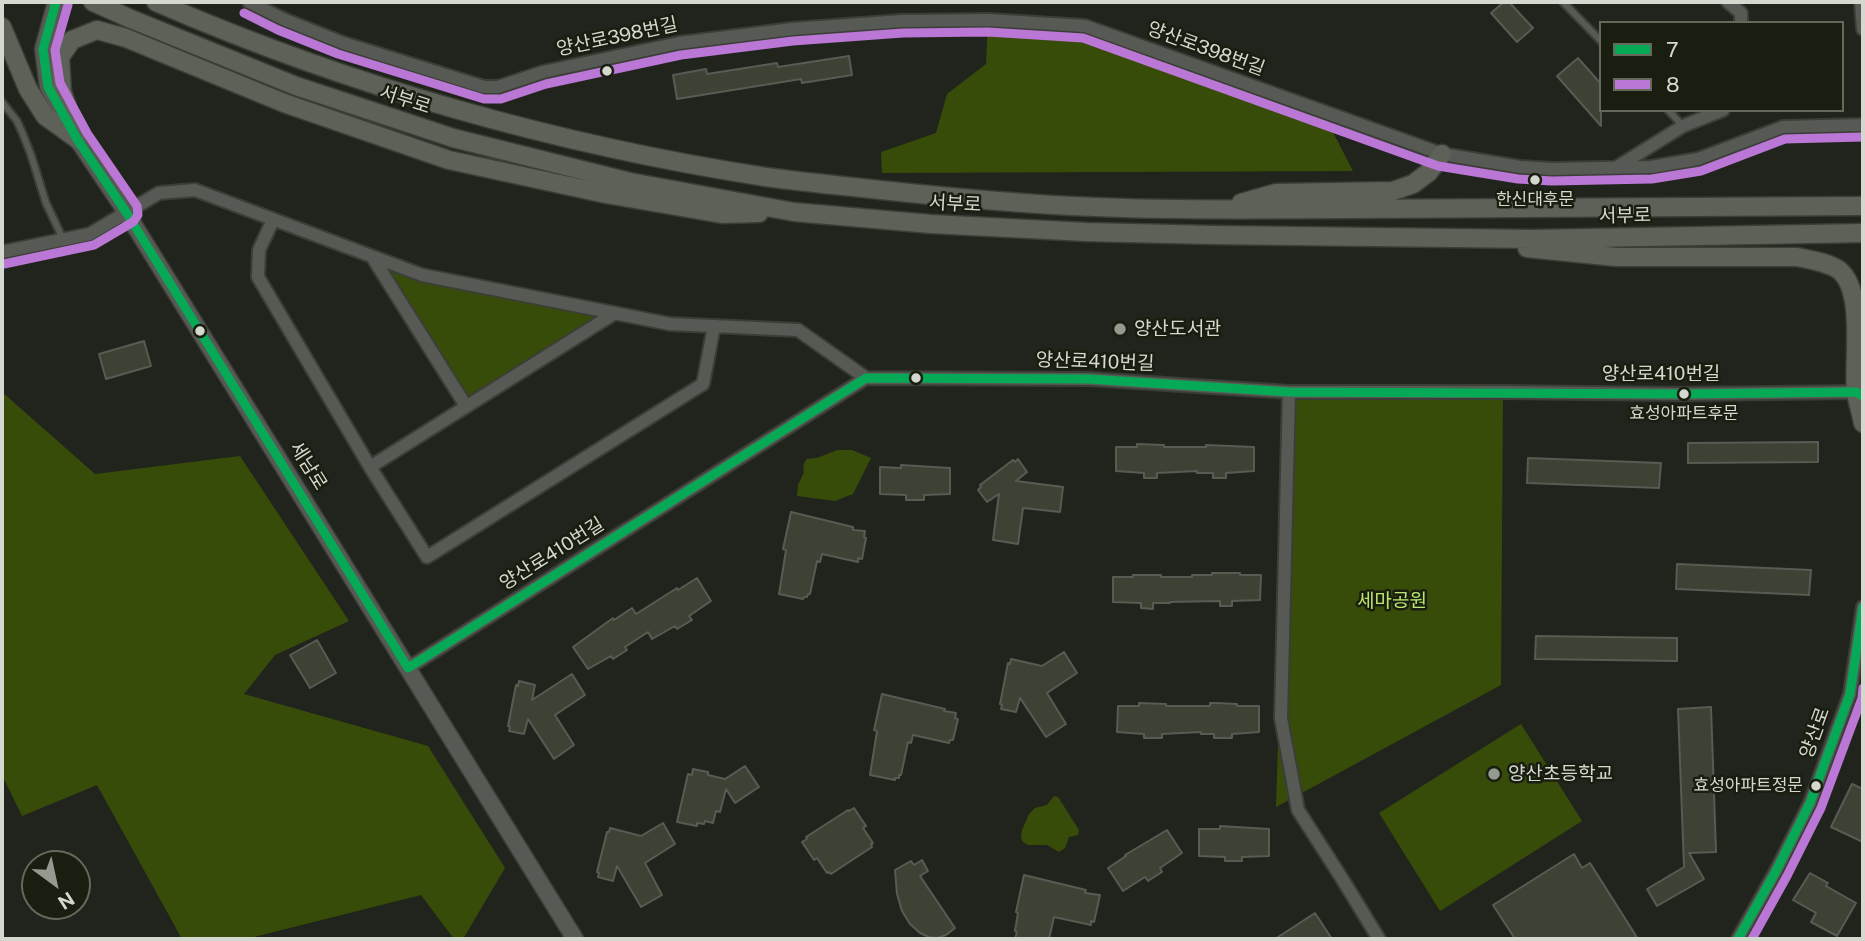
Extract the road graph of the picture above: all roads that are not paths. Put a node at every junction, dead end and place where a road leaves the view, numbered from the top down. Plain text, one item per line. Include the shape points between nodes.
1 (93, 2) edge
2 (156, 2) edge
3 (249, 2) edge
4 (1563, 2) edge
5 (1728, 2) edge
6 (1861, 2) edge
7 (55, 3) edge
8 (1741, 21) edge
9 (2, 27) edge
10 (1863, 29) edge
11 (1599, 39) edge
12 (2, 102) edge
13 (1670, 112) edge
14 (1718, 112) edge
15 (1863, 125) edge
16 (1683, 126) junction
17 (77, 139) junction
18 (1442, 154) junction
19 (1617, 167) junction
20 (1855, 206) edge
21 (1222, 209) junction
22 (126, 212) junction
23 (794, 212) junction
24 (272, 220) junction
25 (1856, 233) edge
26 (63, 239) junction
27 (1429, 239) junction
28 (2, 253) edge
29 (373, 258) junction
30 (615, 313) junction
31 (714, 326) junction
32 (866, 378) junction
33 (1289, 392) junction
34 (1860, 394) edge
35 (466, 406) junction
36 (1863, 423) edge
37 (370, 467) junction
38 (1863, 607) edge
39 (408, 668) junction
40 (575, 939) edge
41 (1379, 939) edge
42 (1738, 939) edge

1 - 23 main road, 서부로 via 296,86 453,138 630,182
2 - 21 main road, 서부로 via 301,60 373,83 627,152 768,177 930,196 1096,207
3 - 18 street, 양산로398번길 via 343,43 484,87 679,43 792,29 988,20 1085,26
4 - 11 lane
5 - 8 street via 1741,13
6 - 10 street
7 - 17 street, 세남로 via 43,49 48,87
9 - 17 main road via 45,116
12 - 26 lane via 22,132
13 - 16 lane
14 - 16 street
15 - 19 street, 양산로398번길 via 1783,127 1698,159
16 - 19 street
17 - 22 street, 세남로
17 - 23 main road via 62,91 60,57 72,40 97,30 284,103 449,160 722,214
18 - 19 street, 양산로398번길 via 1520,167
18 - 21 main road via 1429,172 1393,191 1276,193
20 - 21 main road, 서부로
22 - 24 street via 159,193 195,190
22 - 26 street via 90,234
22 - 39 street, 세남로
23 - 27 main road, 서부로 via 1086,232
24 - 29 street
24 - 37 street via 259,250 258,277
25 - 27 main road, 서부로
26 - 28 street
27 - 34 main road via 1616,257 1797,257 1820,262 1840,271 1853,286 1858,306
29 - 30 street via 422,275
29 - 35 street
30 - 31 street via 670,324
30 - 35 street
31 - 32 street via 798,330
31 - 37 street via 704,384 427,556
32 - 33 street, 양산로410번길 via 1089,379
32 - 39 street, 양산로410번길
33 - 34 street, 양산로410번길
33 - 41 street via 1281,718 1298,810
34 - 36 main road
35 - 37 street
38 - 42 street, 양산로 via 1850,694 1810,803
39 - 40 street, 세남로

